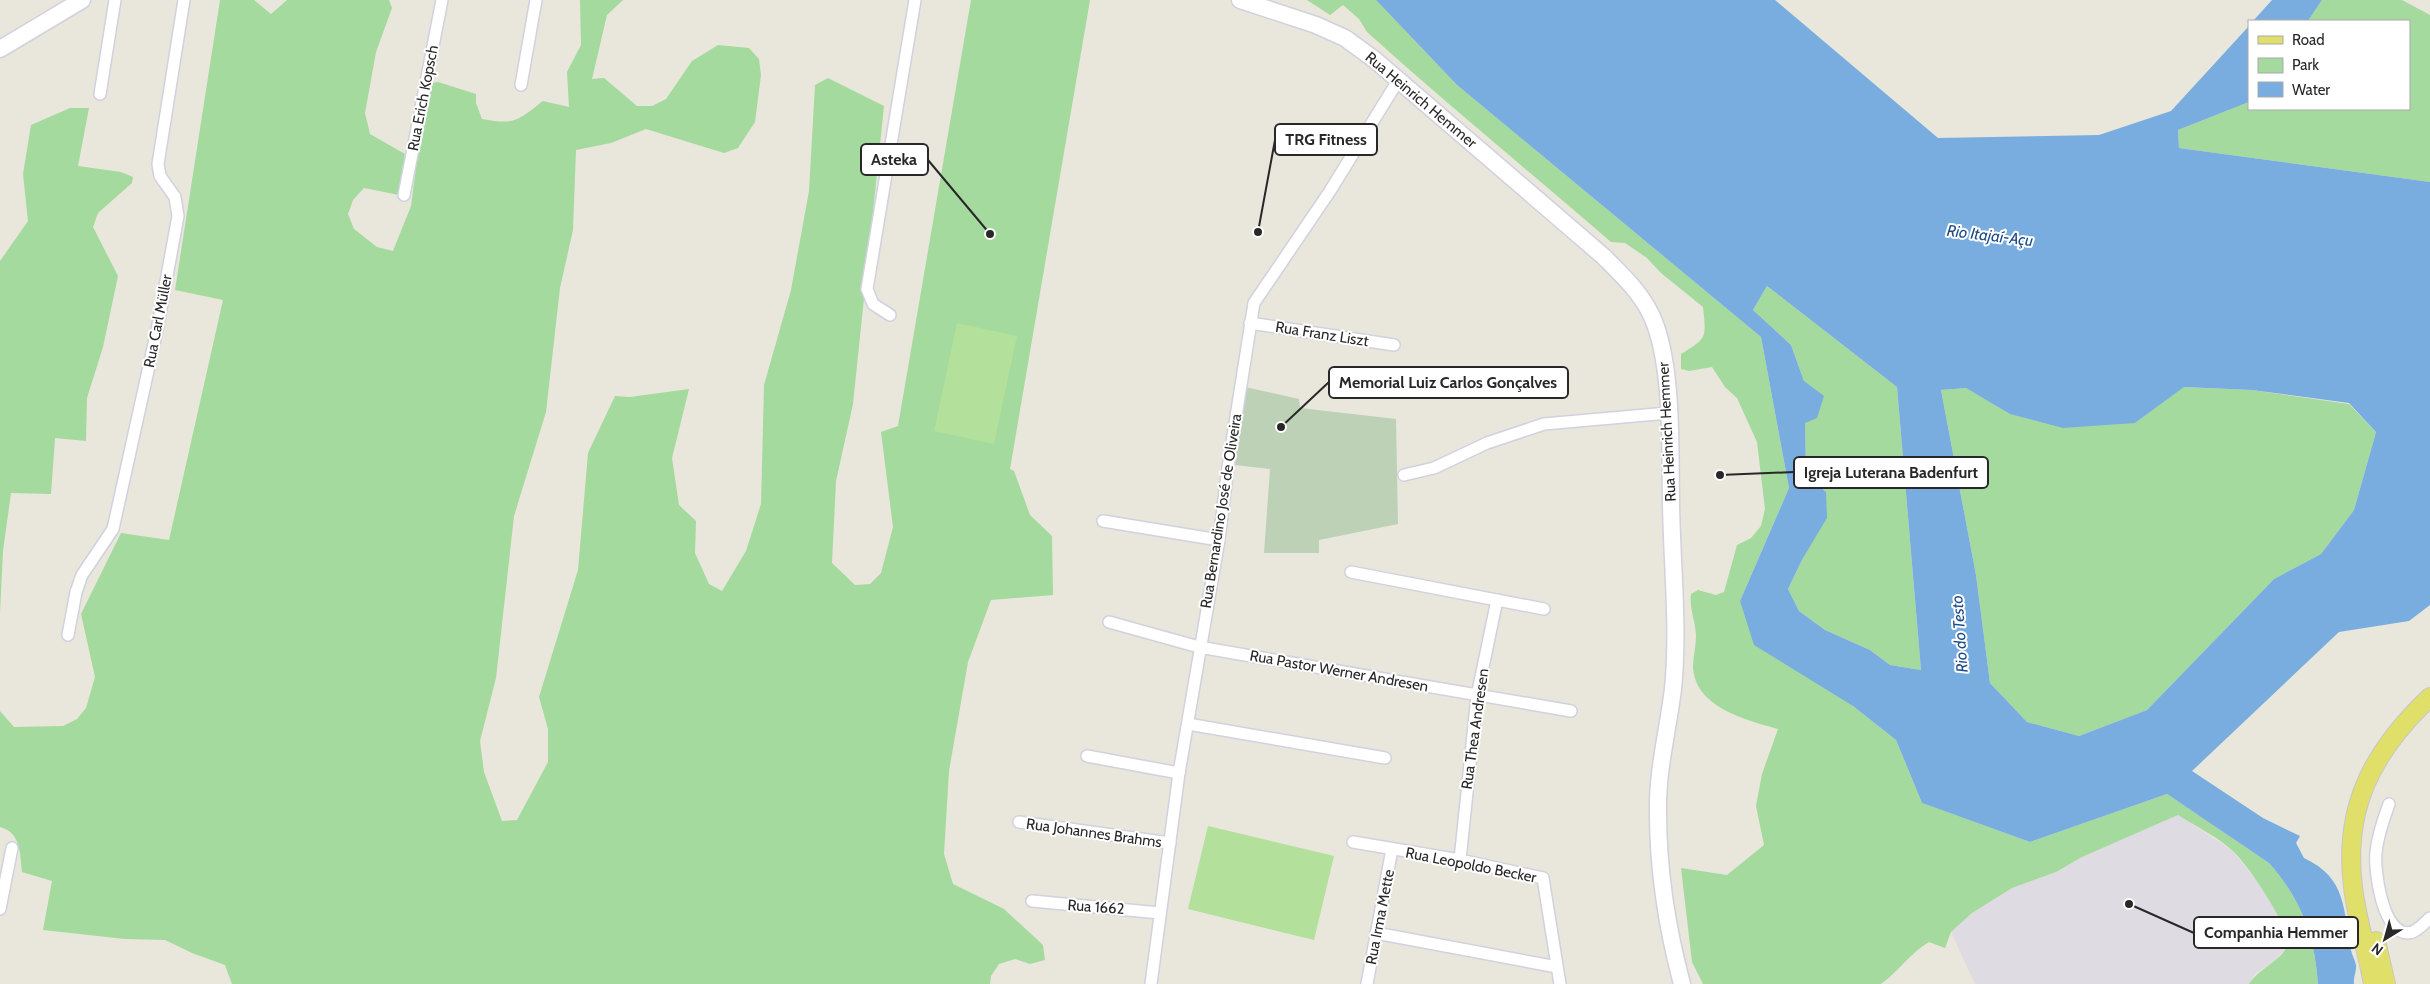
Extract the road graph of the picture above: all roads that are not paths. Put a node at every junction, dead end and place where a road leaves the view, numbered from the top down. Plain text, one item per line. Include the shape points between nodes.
1 (82, 0) edge
2 (115, 0) edge
3 (184, 0) edge
4 (442, 0) edge
5 (536, 0) edge
6 (915, 0) edge
7 (1240, 0) edge
8 (0, 48) edge
9 (1399, 79) junction
10 (521, 85) dead end
11 (100, 94) dead end
12 (404, 195) dead end
13 (890, 316) dead end
14 (1250, 323) junction
15 (1394, 345) dead end
16 (1668, 413) junction
17 (1404, 476) dead end
18 (1103, 521) dead end
19 (1219, 540) junction
20 (1351, 572) dead end
21 (1497, 600) junction
22 (1544, 609) dead end
23 (1109, 622) dead end
24 (68, 635) dead end
25 (1199, 647) junction
26 (1477, 696) junction
27 (2430, 697) edge
28 (1571, 711) dead end
29 (2430, 711) edge
30 (1188, 724) junction
31 (1087, 756) dead end
32 (1385, 758) dead end
33 (1179, 773) junction
34 (2389, 804) dead end
35 (1019, 822) dead end
36 (1353, 842) dead end
37 (1170, 843) junction
38 (12, 848) dead end
39 (1392, 849) junction
40 (1460, 860) junction
41 (1032, 901) dead end
42 (0, 910) edge
43 (1160, 913) junction
44 (2430, 918) edge
45 (1376, 933) junction
46 (1557, 967) junction
47 (1151, 984) edge
48 (1367, 984) edge
49 (1560, 984) edge
50 (1682, 984) edge
51 (2373, 984) edge
52 (2386, 984) edge

1 - 8 street
2 - 11 street
3 - 24 street, Rua Carl Müller via 158,164 160,176 175,197 178,216 157,330 113,529 82,575
4 - 12 street, Rua Erich Kopsch
5 - 10 street
6 - 13 street via 867,289 874,304
7 - 9 street, Rua Heinrich Hemmer via 1316,25 1344,38
9 - 14 street, Rua Bernardino José de Oliveira via 1330,191 1254,303
9 - 16 street, Rua Heinrich Hemmer via 1603,256 1645,302 1662,350
14 - 15 street, Rua Franz Liszt
14 - 19 street, Rua Bernardino José de Oliveira
16 - 17 street via 1544,424 1488,442 1434,468
16 - 50 street, Rua Heinrich Hemmer via 1674,651 1673,688 1660,771 1658,812 1665,913
18 - 19 street
19 - 25 street, Rua Bernardino José de Oliveira
20 - 21 street
21 - 22 street
21 - 26 street, Rua Thea Andresen
23 - 25 street, Rua Pastor Werner Andresen
25 - 26 street, Rua Pastor Werner Andresen
25 - 30 street, Rua Bernardino José de Oliveira
26 - 28 street, Rua Pastor Werner Andresen
26 - 40 street, Rua Thea Andresen
27 - 51 main road via 2384,748 2366,780 2355,814 2351,844 2353,887
29 - 52 main road via 2406,736 2383,770 2368,803 2362,830 2364,886
30 - 32 street
30 - 33 street, Rua Bernardino José de Oliveira
31 - 33 street
33 - 37 street, Rua Bernardino José de Oliveira
34 - 44 street via 2380,826 2376,854 2381,904 2390,922 2401,931 2415,931
35 - 37 street, Rua Johannes Brahms
36 - 39 street, Rua Leopoldo Becker
37 - 43 street, Rua Bernardino José de Oliveira
38 - 42 street
39 - 40 street, Rua Leopoldo Becker
39 - 45 street, Rua Irma Mette
40 - 46 street, Rua Leopoldo Becker via 1543,878
41 - 43 street, Rua 1662
43 - 47 street, Rua Bernardino José de Oliveira
45 - 46 street
45 - 48 street, Rua Irma Mette
46 - 49 street, Rua Leopoldo Becker

